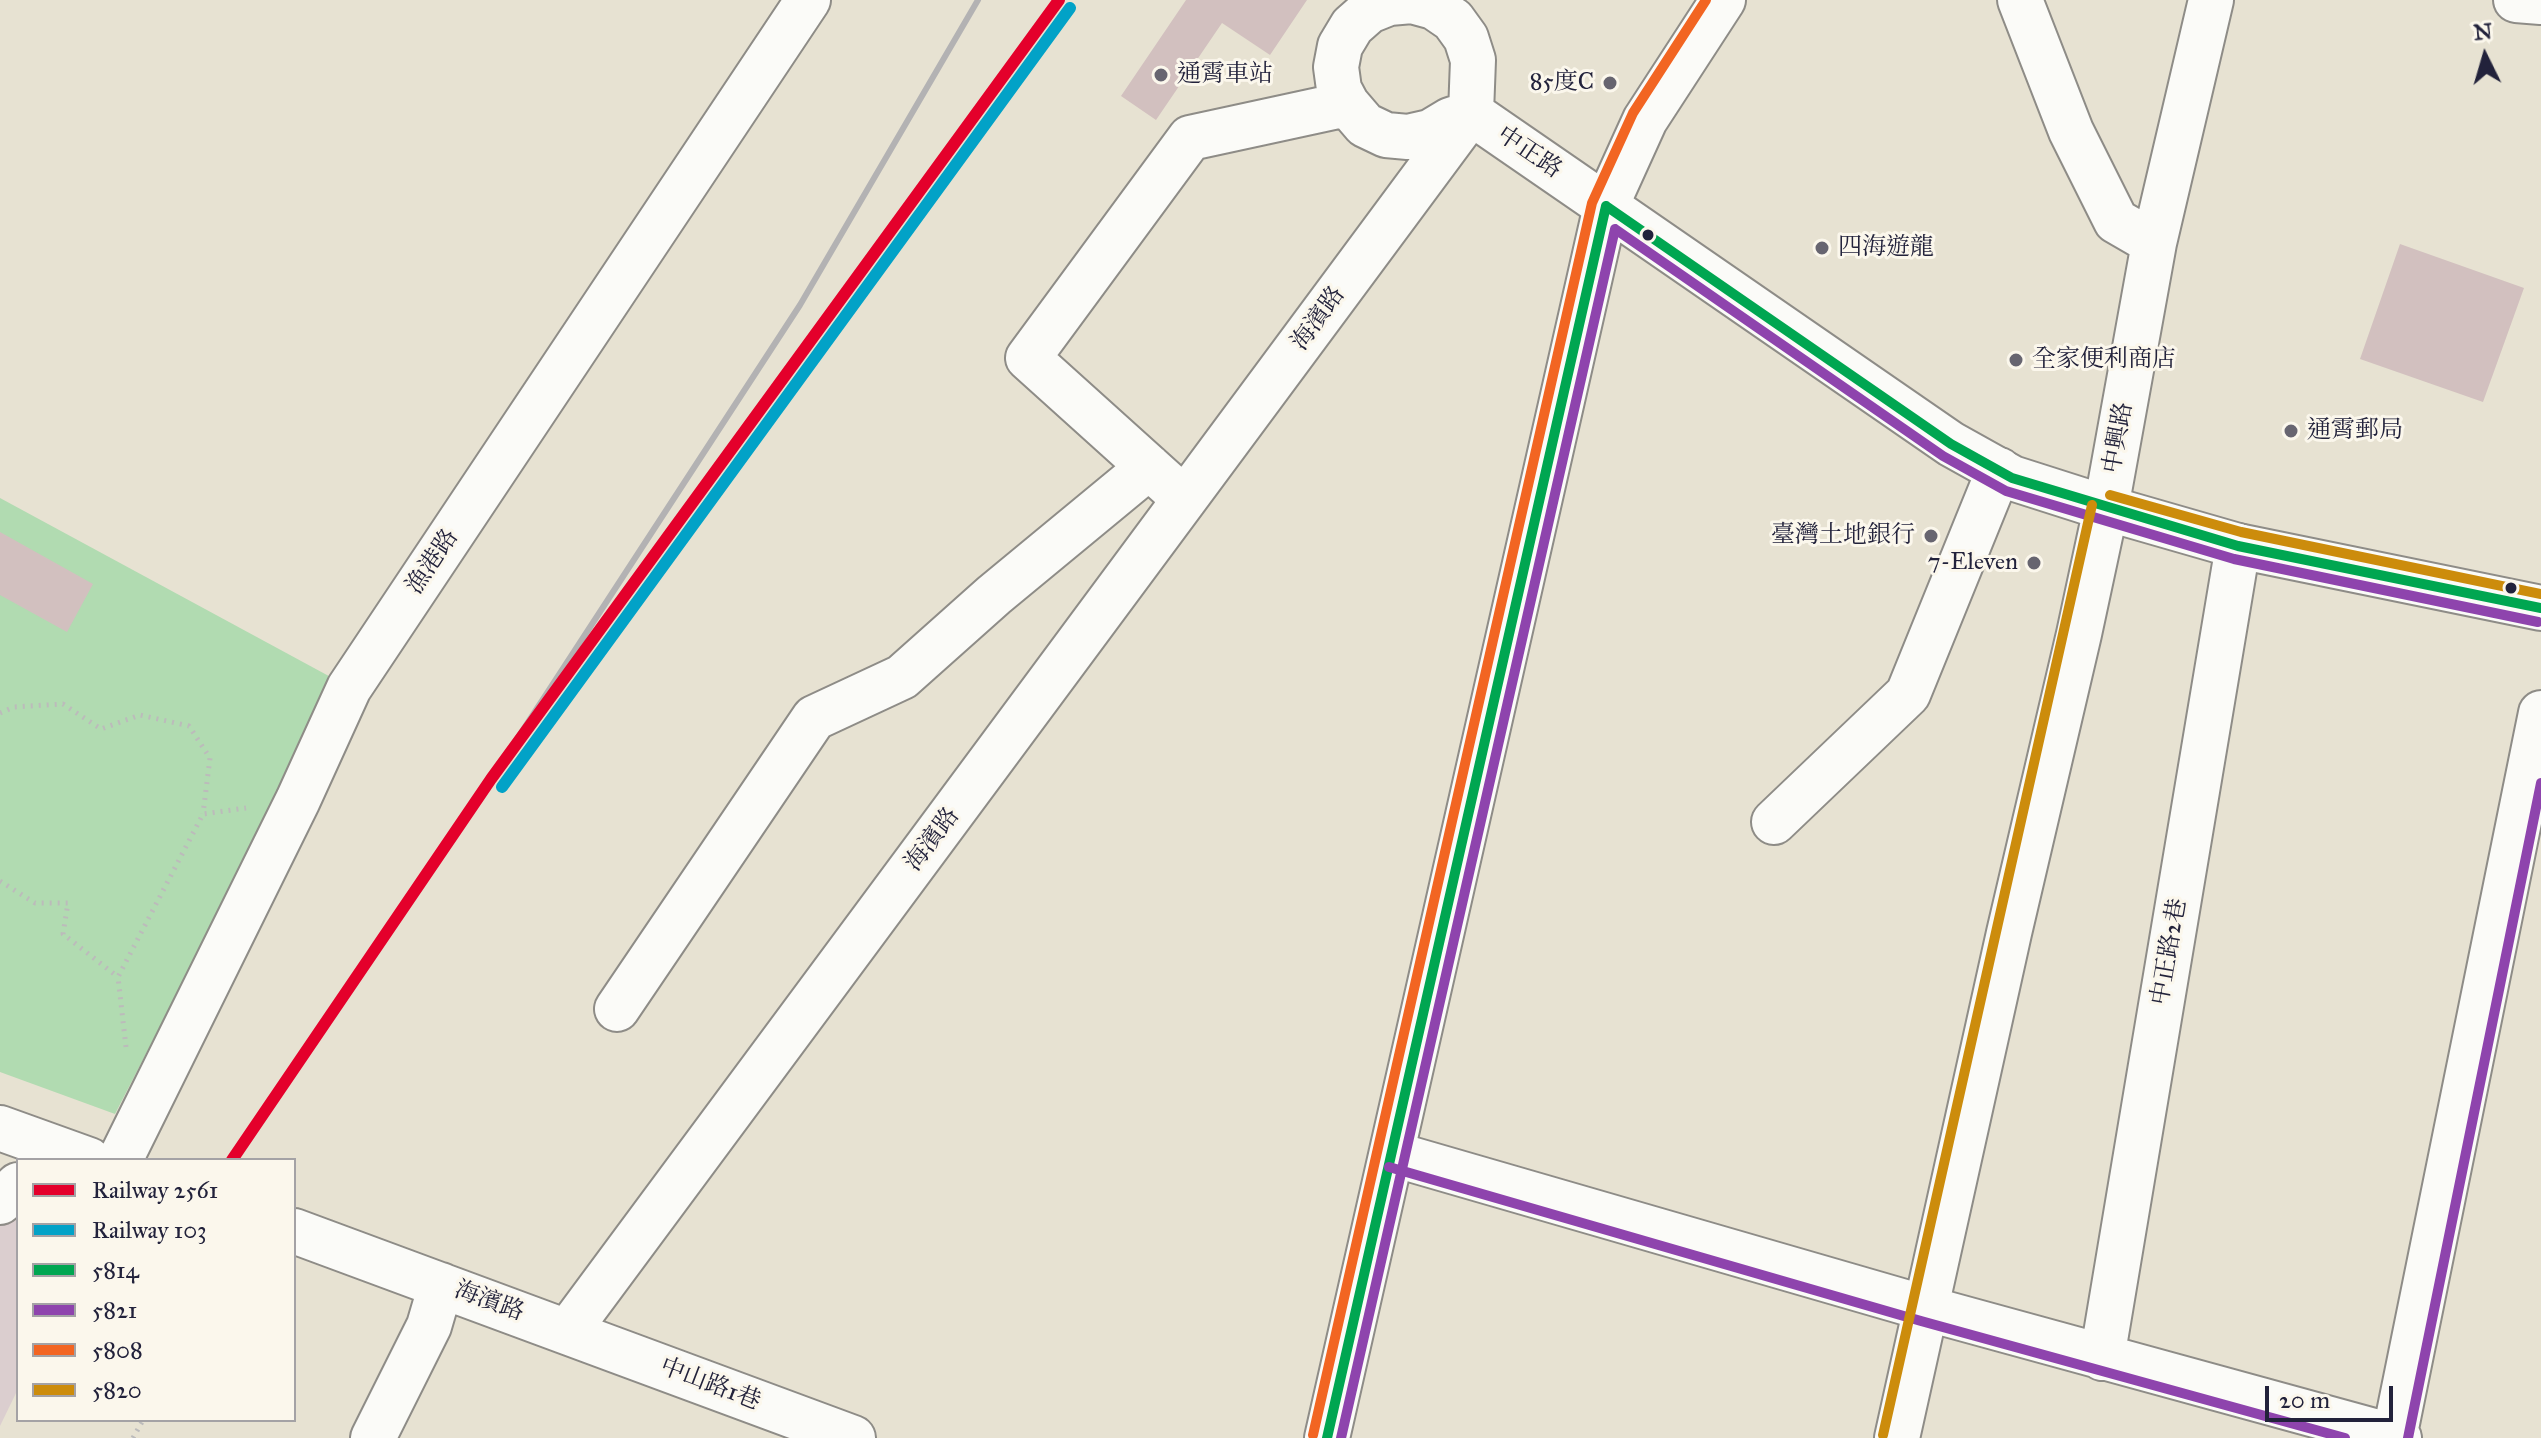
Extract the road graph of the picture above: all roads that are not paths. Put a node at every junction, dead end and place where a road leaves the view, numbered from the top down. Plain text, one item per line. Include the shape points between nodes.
1 (808, 0) edge
2 (1723, 0) edge
3 (2020, 0) edge
4 (2211, 0) edge
5 (2516, 0) edge
6 (2541, 2) edge
7 (1347, 104) junction
8 (1471, 113) junction
9 (1606, 206) junction
10 (2154, 243) junction
11 (1149, 467) junction
12 (1999, 470) junction
13 (1185, 500) junction
14 (2106, 508) junction
15 (2238, 546) junction
16 (2541, 608) edge
17 (2541, 713) edge
18 (1774, 822) dead end
19 (617, 1009) dead end
20 (0, 1128) edge
21 (38, 1152) edge
22 (1393, 1154) junction
23 (76, 1158) edge
24 (121, 1158) edge
25 (16, 1187) edge
26 (0, 1202) edge
27 (296, 1232) edge
28 (441, 1285) junction
29 (1925, 1308) junction
30 (568, 1331) junction
31 (2102, 1358) junction
32 (373, 1438) edge
33 (853, 1438) edge
34 (1327, 1438) edge
35 (1897, 1438) edge
36 (2396, 1438) edge

1 - 24 street, 漁港路 via 349,688
2 - 9 street via 1645,120
3 - 10 street via 2071,131 2116,221
4 - 10 street, 中興路
5 - 6 street
7 - 8 street via 1365,125 1408,137
7 - 8 street via 1336,67 1352,26 1369,11 1412,1 1453,20 1466,38 1473,60
7 - 11 street via 1190,138 1028,358
8 - 9 street, 中正路
8 - 13 street, 海濱路
9 - 12 street, 中正路 via 1951,444
9 - 22 street
10 - 14 street, 中興路
11 - 13 street
11 - 19 street via 902,677 814,718
12 - 14 street, 中正路
12 - 18 street via 1908,694
13 - 30 street, 海濱路
14 - 15 street, 中正路
14 - 29 street, 中興路
15 - 16 street, 中正路
15 - 31 street, 中正路2巷
17 - 36 street
20 - 21 street
21 - 23 street
22 - 29 street
22 - 34 street
25 - 26 street
27 - 28 street, 海濱路
28 - 30 street, 海濱路
28 - 32 street via 429,1326
29 - 31 street
29 - 35 street, 中興路
30 - 33 street, 中山路1巷
31 - 36 street

